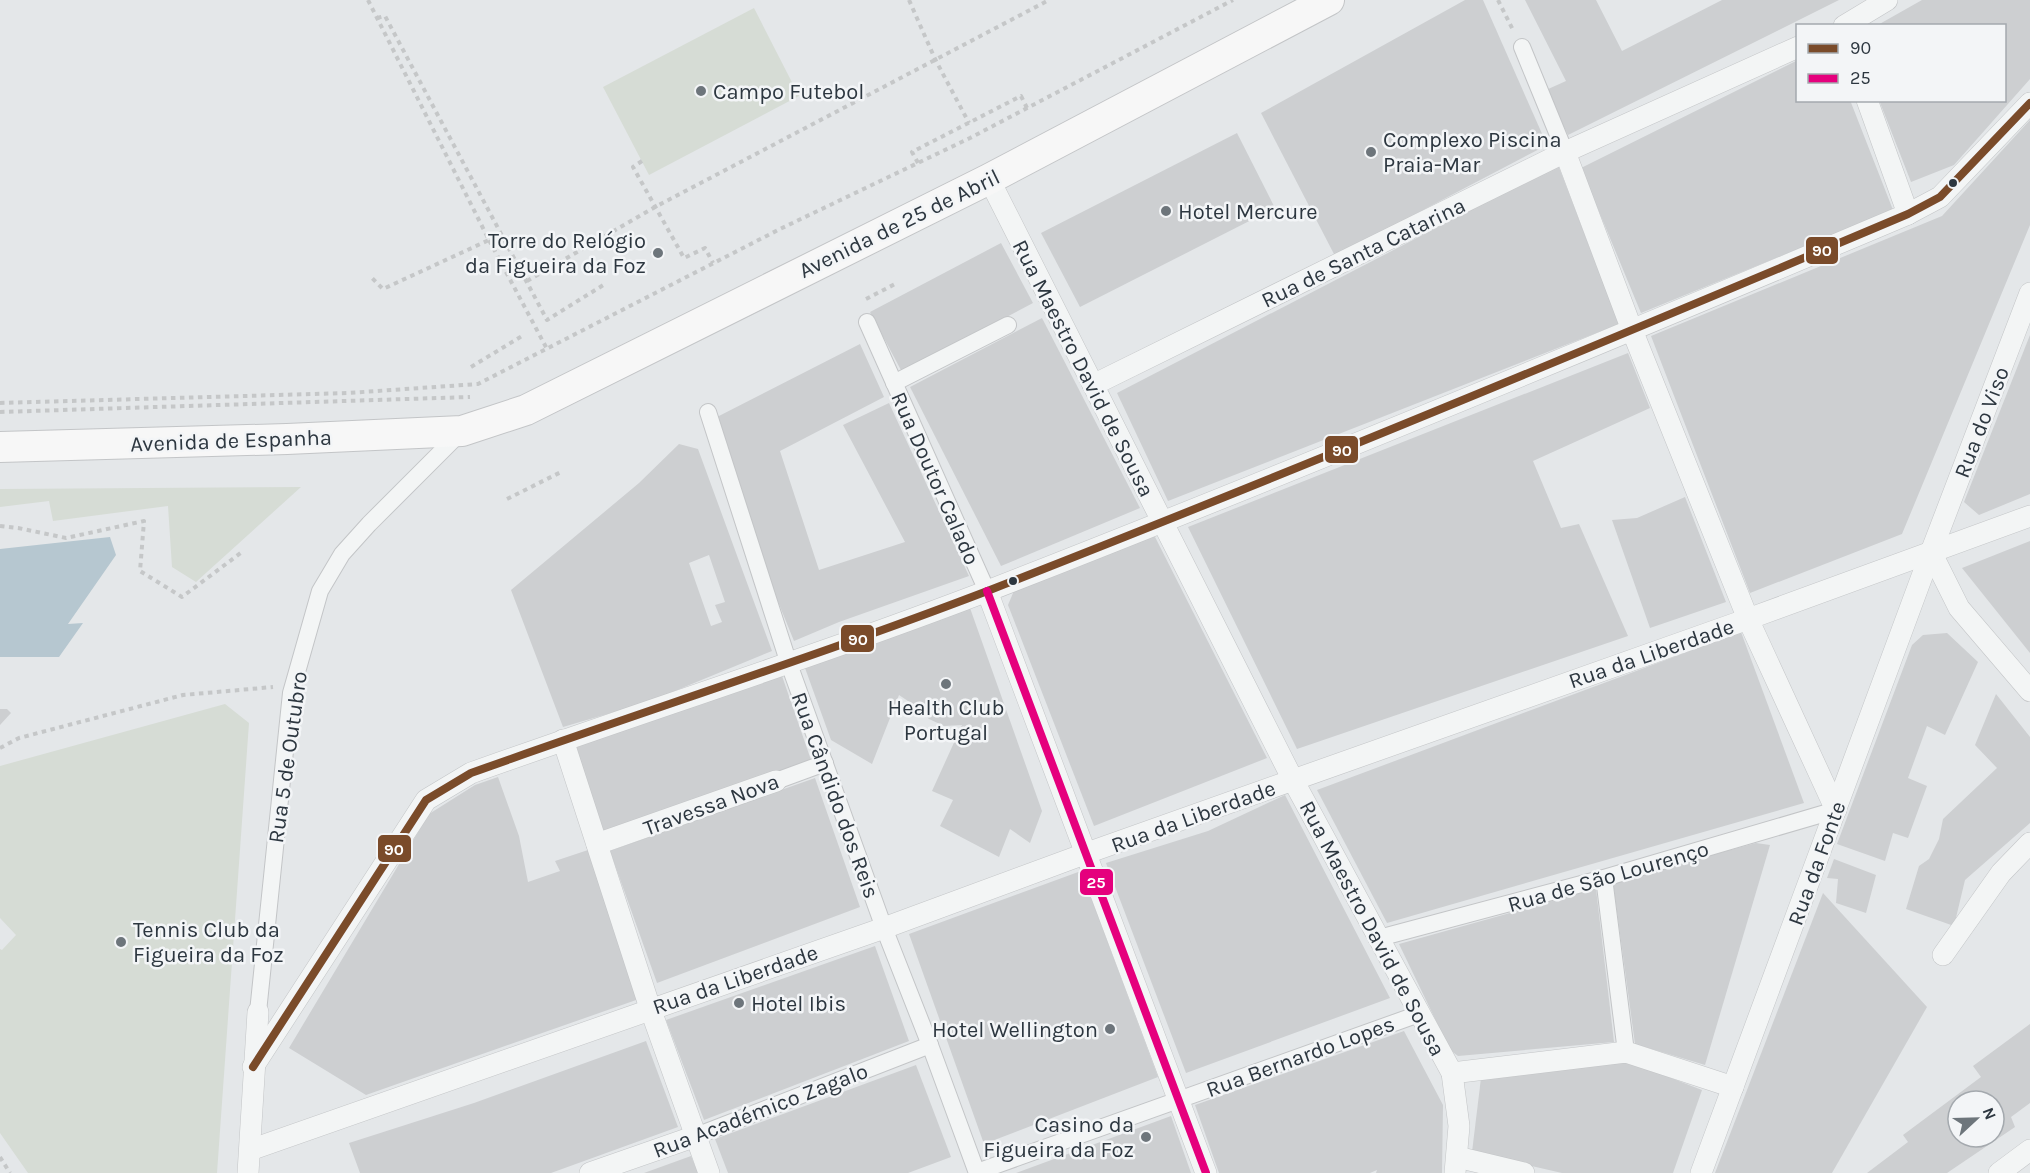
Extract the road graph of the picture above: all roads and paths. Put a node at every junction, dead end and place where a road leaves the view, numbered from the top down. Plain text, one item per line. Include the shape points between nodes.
1 (368, 0) edge
2 (909, 0) edge
3 (1049, 0) edge
4 (1215, 0) edge
5 (1233, 0) edge
6 (1329, 0) edge
7 (1498, 0) edge
8 (1887, 0) edge
9 (1219, 7) junction
10 (377, 18) junction
11 (1847, 24) edge
12 (1522, 47) joint
13 (1796, 47) edge
14 (935, 59) junction
15 (1868, 102) edge
16 (2030, 103) edge
17 (1027, 108) junction
18 (969, 123) junction
19 (1565, 152) junction
20 (642, 161) dead end
21 (918, 163) junction
22 (989, 179) junction
23 (655, 207) junction
24 (1908, 214) junction
25 (489, 240) junction
26 (713, 264) junction
27 (372, 278) dead end
28 (526, 281) junction
29 (897, 283) dead end
30 (605, 284) dead end
31 (2030, 293) edge
32 (866, 299) dead end
33 (867, 322) dead end
34 (1008, 325) dead end
35 (1632, 330) junction
36 (522, 336) dead end
37 (547, 349) junction
38 (471, 368) dead end
39 (894, 382) junction
40 (1093, 386) junction
41 (475, 397) dead end
42 (0, 403) edge
43 (0, 412) edge
44 (708, 412) dead end
45 (462, 431) junction
46 (0, 447) edge
47 (561, 472) dead end
48 (507, 499) dead end
49 (2030, 516) edge
50 (1162, 522) junction
51 (0, 526) edge
52 (242, 552) dead end
53 (1931, 552) junction
54 (987, 591) junction
55 (1748, 619) junction
56 (789, 664) junction
57 (293, 686) junction
58 (2030, 691) edge
59 (563, 740) junction
60 (0, 748) edge
61 (825, 763) junction
62 (1293, 780) junction
63 (776, 781) joint
64 (1836, 810) junction
65 (2030, 843) edge
66 (597, 844) junction
67 (1087, 853) junction
68 (1604, 878) junction
69 (884, 928) junction
70 (1379, 939) junction
71 (1943, 955) dead end
72 (650, 1008) junction
73 (258, 1012) joint
74 (1419, 1014) junction
75 (930, 1045) junction
76 (1626, 1052) junction
77 (253, 1067) junction
78 (1452, 1073) junction
79 (1733, 1087) junction
80 (1179, 1099) junction
81 (696, 1136) junction
82 (250, 1150) junction
83 (2030, 1150) edge
84 (0, 1157) edge
85 (1456, 1165) edge
86 (977, 1172) edge
87 (10, 1173) edge
88 (248, 1173) edge
89 (590, 1173) edge
90 (710, 1173) edge
91 (1206, 1173) edge
92 (1524, 1173) edge
93 (1701, 1173) edge
94 (1999, 1173) edge

1 - 10 path
2 - 14 path
3 - 14 path
4 - 9 path
5 - 9 path
6 - 22 main road, Avenida de 25 de Abril
7 - 12 path
8 - 11 street
9 - 17 path
10 - 25 path
10 - 28 path via 386,16
12 - 19 street
13 - 19 street, Rua de Santa Catarina
14 - 18 path
14 - 23 path
15 - 24 street
16 - 24 street via 1940,197
17 - 18 path via 1021,96
17 - 21 path
18 - 21 path via 912,152
19 - 35 street
19 - 40 street, Rua de Santa Catarina
20 - 23 path via 633,167
21 - 26 path
22 - 40 street, Rua Maestro David de Sousa
22 - 45 main road, Avenida de 25 de Abril via 526,410
23 - 26 path via 684,258 705,248
23 - 28 path
24 - 35 street
25 - 27 path via 383,289
25 - 37 path
26 - 37 path
28 - 30 path via 547,320
29 - 32 path
31 - 53 street, Rua do Viso
33 - 39 street, Rua Doutor Calado
34 - 39 street
35 - 50 street
35 - 55 street
36 - 38 path
37 - 42 path via 478,384 331,394
39 - 54 street, Rua Doutor Calado
40 - 50 street, Rua Maestro David de Sousa
41 - 43 path
44 - 56 street, Rua Cândido dos Reis
45 - 46 main road, Avenida de Espanha
45 - 57 street, Rua 5 de Outubro via 342,554 320,591
47 - 48 path
49 - 53 street, Rua da Liberdade
50 - 54 street
50 - 62 street, Rua Maestro David de Sousa
51 - 52 path via 66,538 144,521 140,571 182,597
53 - 55 street, Rua da Liberdade
53 - 58 street via 1959,608
53 - 64 street, Rua da Fonte
54 - 56 street
54 - 67 street, Rua Doutor Calado
55 - 62 street, Rua da Liberdade
55 - 64 street
56 - 59 street
56 - 61 street, Rua Cândido dos Reis
57 - 60 path via 183,695 19,738
57 - 73 street, Rua 5 de Outubro
59 - 66 street
59 - 77 street via 471,773 426,800
61 - 63 street, Travessa Nova
61 - 69 street, Rua Cândido dos Reis
62 - 67 street, Rua da Liberdade
62 - 70 street, Rua Maestro David de Sousa
63 - 66 street, Travessa Nova
64 - 68 street, Rua de São Lourenço
64 - 79 street, Rua da Fonte
65 - 71 street via 2001,873
66 - 72 street
67 - 69 street, Rua da Liberdade
67 - 80 street, Rua Doutor Calado
68 - 70 street, Rua de São Lourenço
68 - 76 street
69 - 72 street, Rua da Liberdade
69 - 75 street, Rua Cândido dos Reis
70 - 74 street, Rua Maestro David de Sousa
72 - 81 street
72 - 82 street, Rua da Liberdade
73 - 77 street, Rua 5 de Outubro
74 - 78 street, Rua Maestro David de Sousa
74 - 80 street, Rua Bernardo Lopes
75 - 81 street, Rua Académico Zagalo
75 - 86 street, Rua Cândido dos Reis
76 - 78 street
76 - 79 street
77 - 82 street, Rua 5 de Outubro
78 - 85 street, Rua Maestro David de Sousa via 1460,1126
79 - 93 street, Rua da Fonte
80 - 86 street, Rua Bernardo Lopes
80 - 91 street, Rua Doutor Calado
81 - 89 street, Rua Académico Zagalo
81 - 90 street
82 - 88 street, Rua 5 de Outubro
83 - 94 street
84 - 87 path
85 - 92 street

